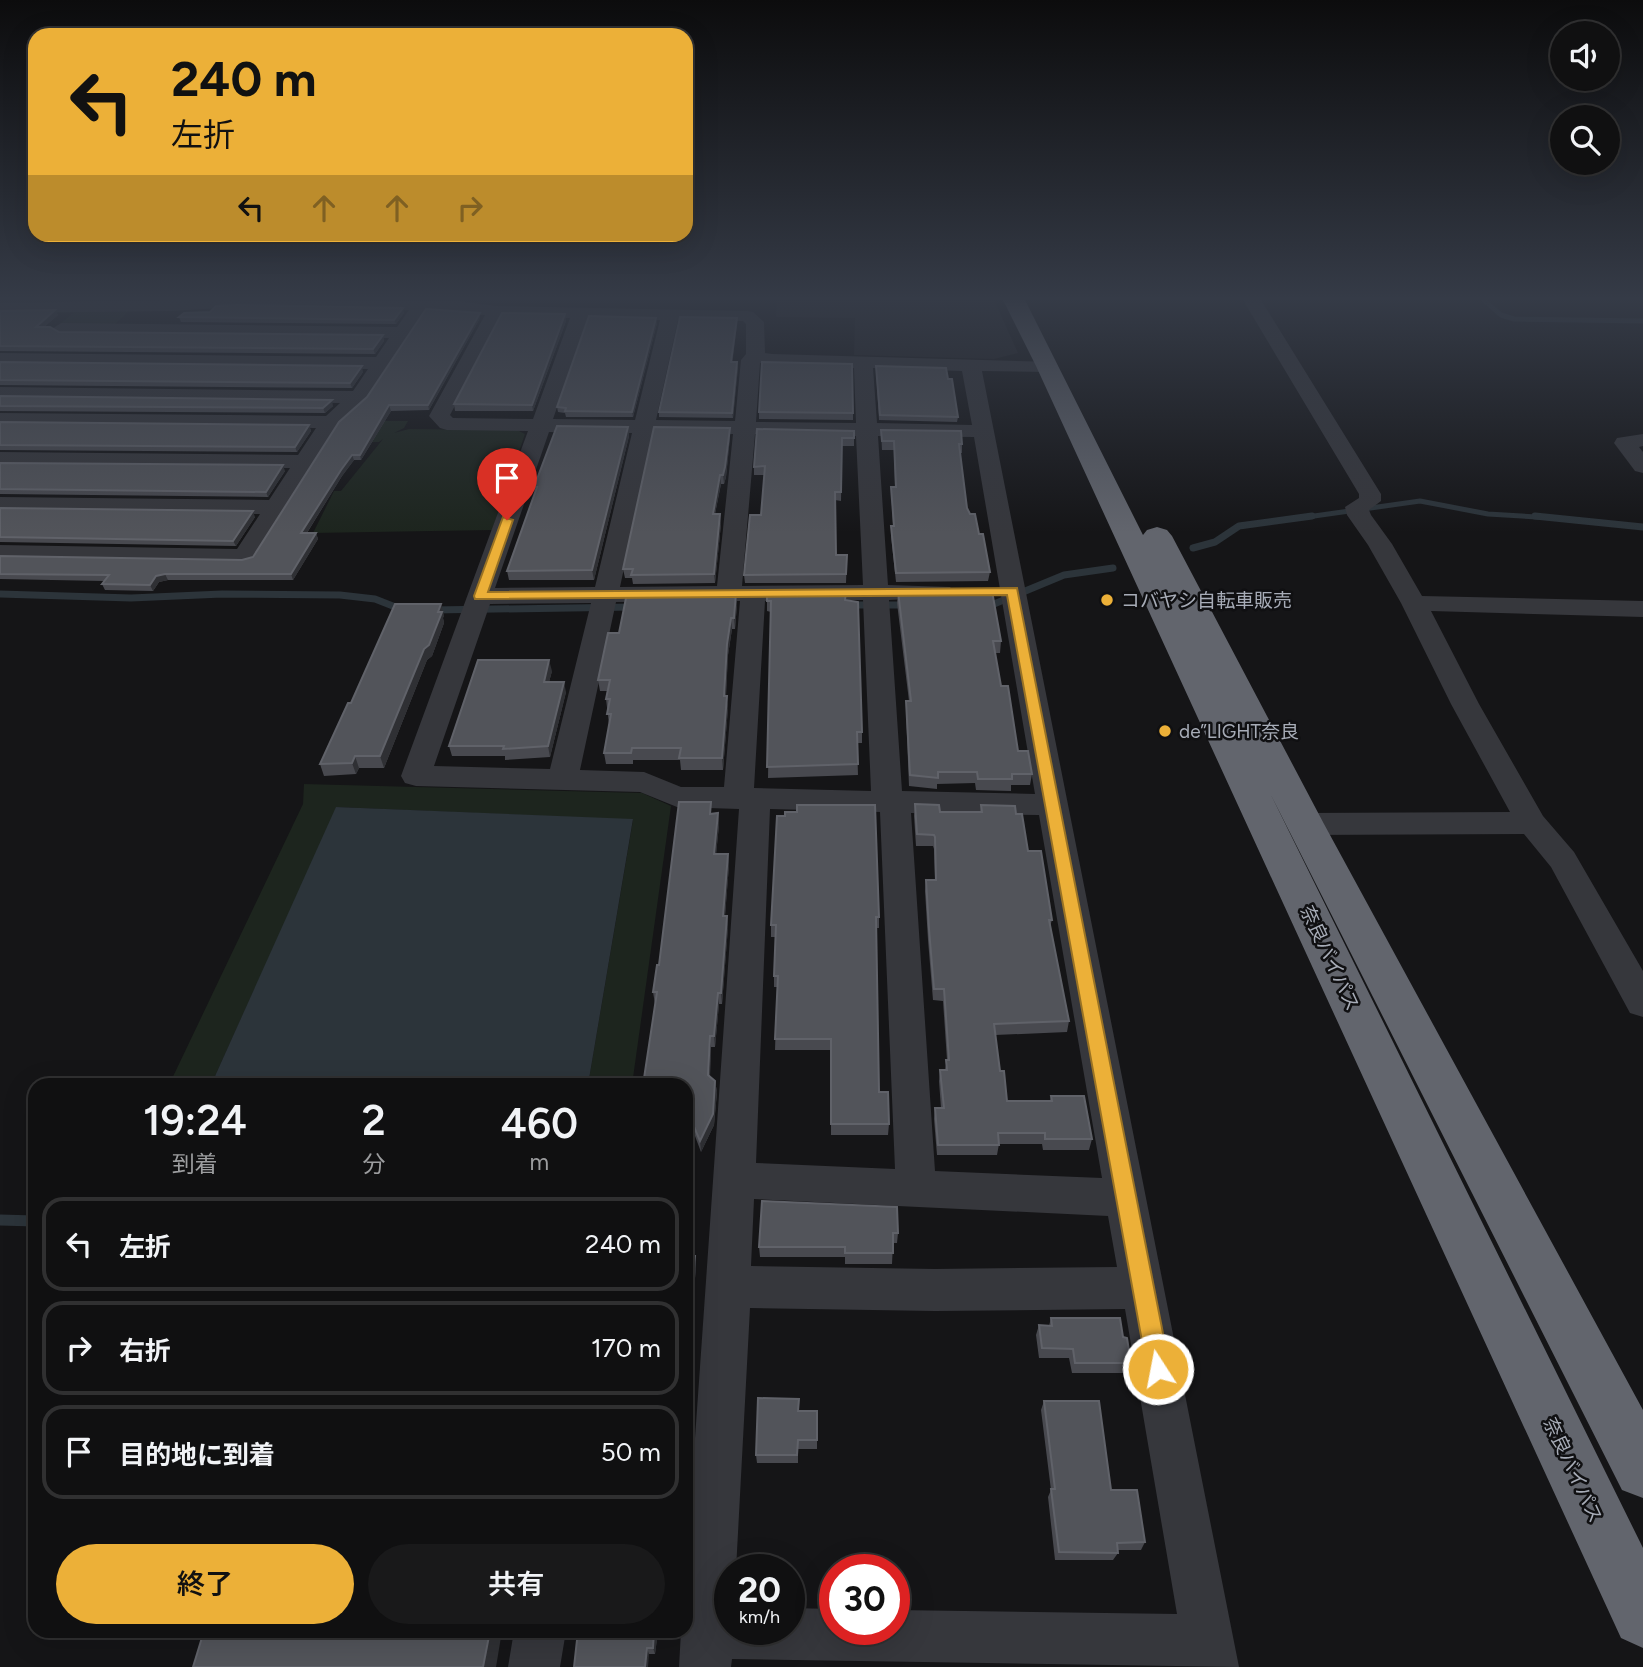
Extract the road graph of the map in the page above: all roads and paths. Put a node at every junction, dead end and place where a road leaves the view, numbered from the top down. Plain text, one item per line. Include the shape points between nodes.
1 (373, 378) edge
2 (460, 378) edge
3 (558, 378) edge
4 (655, 378) edge
5 (749, 378) edge
6 (864, 378) edge
7 (974, 378) edge
8 (1054, 378) edge
9 (1077, 378) edge
10 (1299, 378) edge
11 (0, 393) edge
12 (359, 397) junction
13 (0, 419) edge
14 (331, 422) junction
15 (541, 426) junction
16 (644, 427) junction
17 (745, 428) junction
18 (867, 430) junction
19 (984, 431) junction
20 (1643, 440) edge
21 (0, 459) edge
22 (305, 463) junction
23 (1643, 466) edge
24 (0, 504) edge
25 (275, 507) junction
26 (0, 552) edge
27 (990, 591) junction
28 (875, 592) junction
29 (741, 593) junction
30 (607, 595) junction
31 (480, 596) junction
32 (1414, 603) junction
33 (1643, 609) edge
34 (563, 779) junction
35 (746, 799) junction
36 (891, 802) junction
37 (1053, 805) junction
38 (1532, 823) junction
39 (1305, 824) junction
40 (1643, 1003) edge
41 (734, 1180) junction
42 (916, 1189) junction
43 (1126, 1198) junction
44 (730, 1286) junction
45 (1143, 1288) junction
46 (1643, 1469) edge
47 (1643, 1616) edge
48 (539, 1638) edge
49 (706, 1650) edge
50 (1211, 1654) edge
51 (534, 1667) edge

1 - 12 street
2 - 15 street via 439,416 447,424
3 - 15 street
4 - 16 street
5 - 17 street
6 - 18 street
7 - 19 street
8 - 47 highway, 奈良バイパス
9 - 39 highway, 奈良バイパス
10 - 32 street via 1370,494 1370,501 1358,511
11 - 12 street
12 - 14 street
13 - 14 street
14 - 22 street
15 - 16 street
15 - 31 street
16 - 17 street
16 - 30 street
17 - 18 street
17 - 29 street
18 - 19 street
18 - 28 street
19 - 27 street
20 - 23 street via 1625,443
21 - 22 street
22 - 25 street
24 - 25 street
25 - 26 street via 243,556
27 - 28 street
27 - 37 street
28 - 29 street
28 - 36 street
29 - 30 street
29 - 35 street
30 - 31 street
30 - 34 street
31 - 34 street via 416,776
32 - 33 street
32 - 38 street
34 - 35 street via 644,782 677,797
35 - 36 street
35 - 41 street
36 - 37 street
36 - 42 street
37 - 43 street
38 - 39 street
38 - 40 street via 1563,860
39 - 46 highway, 奈良バイパス
41 - 42 street
41 - 44 street
42 - 43 street
43 - 45 street
44 - 45 street
44 - 49 street
45 - 50 street
48 - 51 street
49 - 50 street

